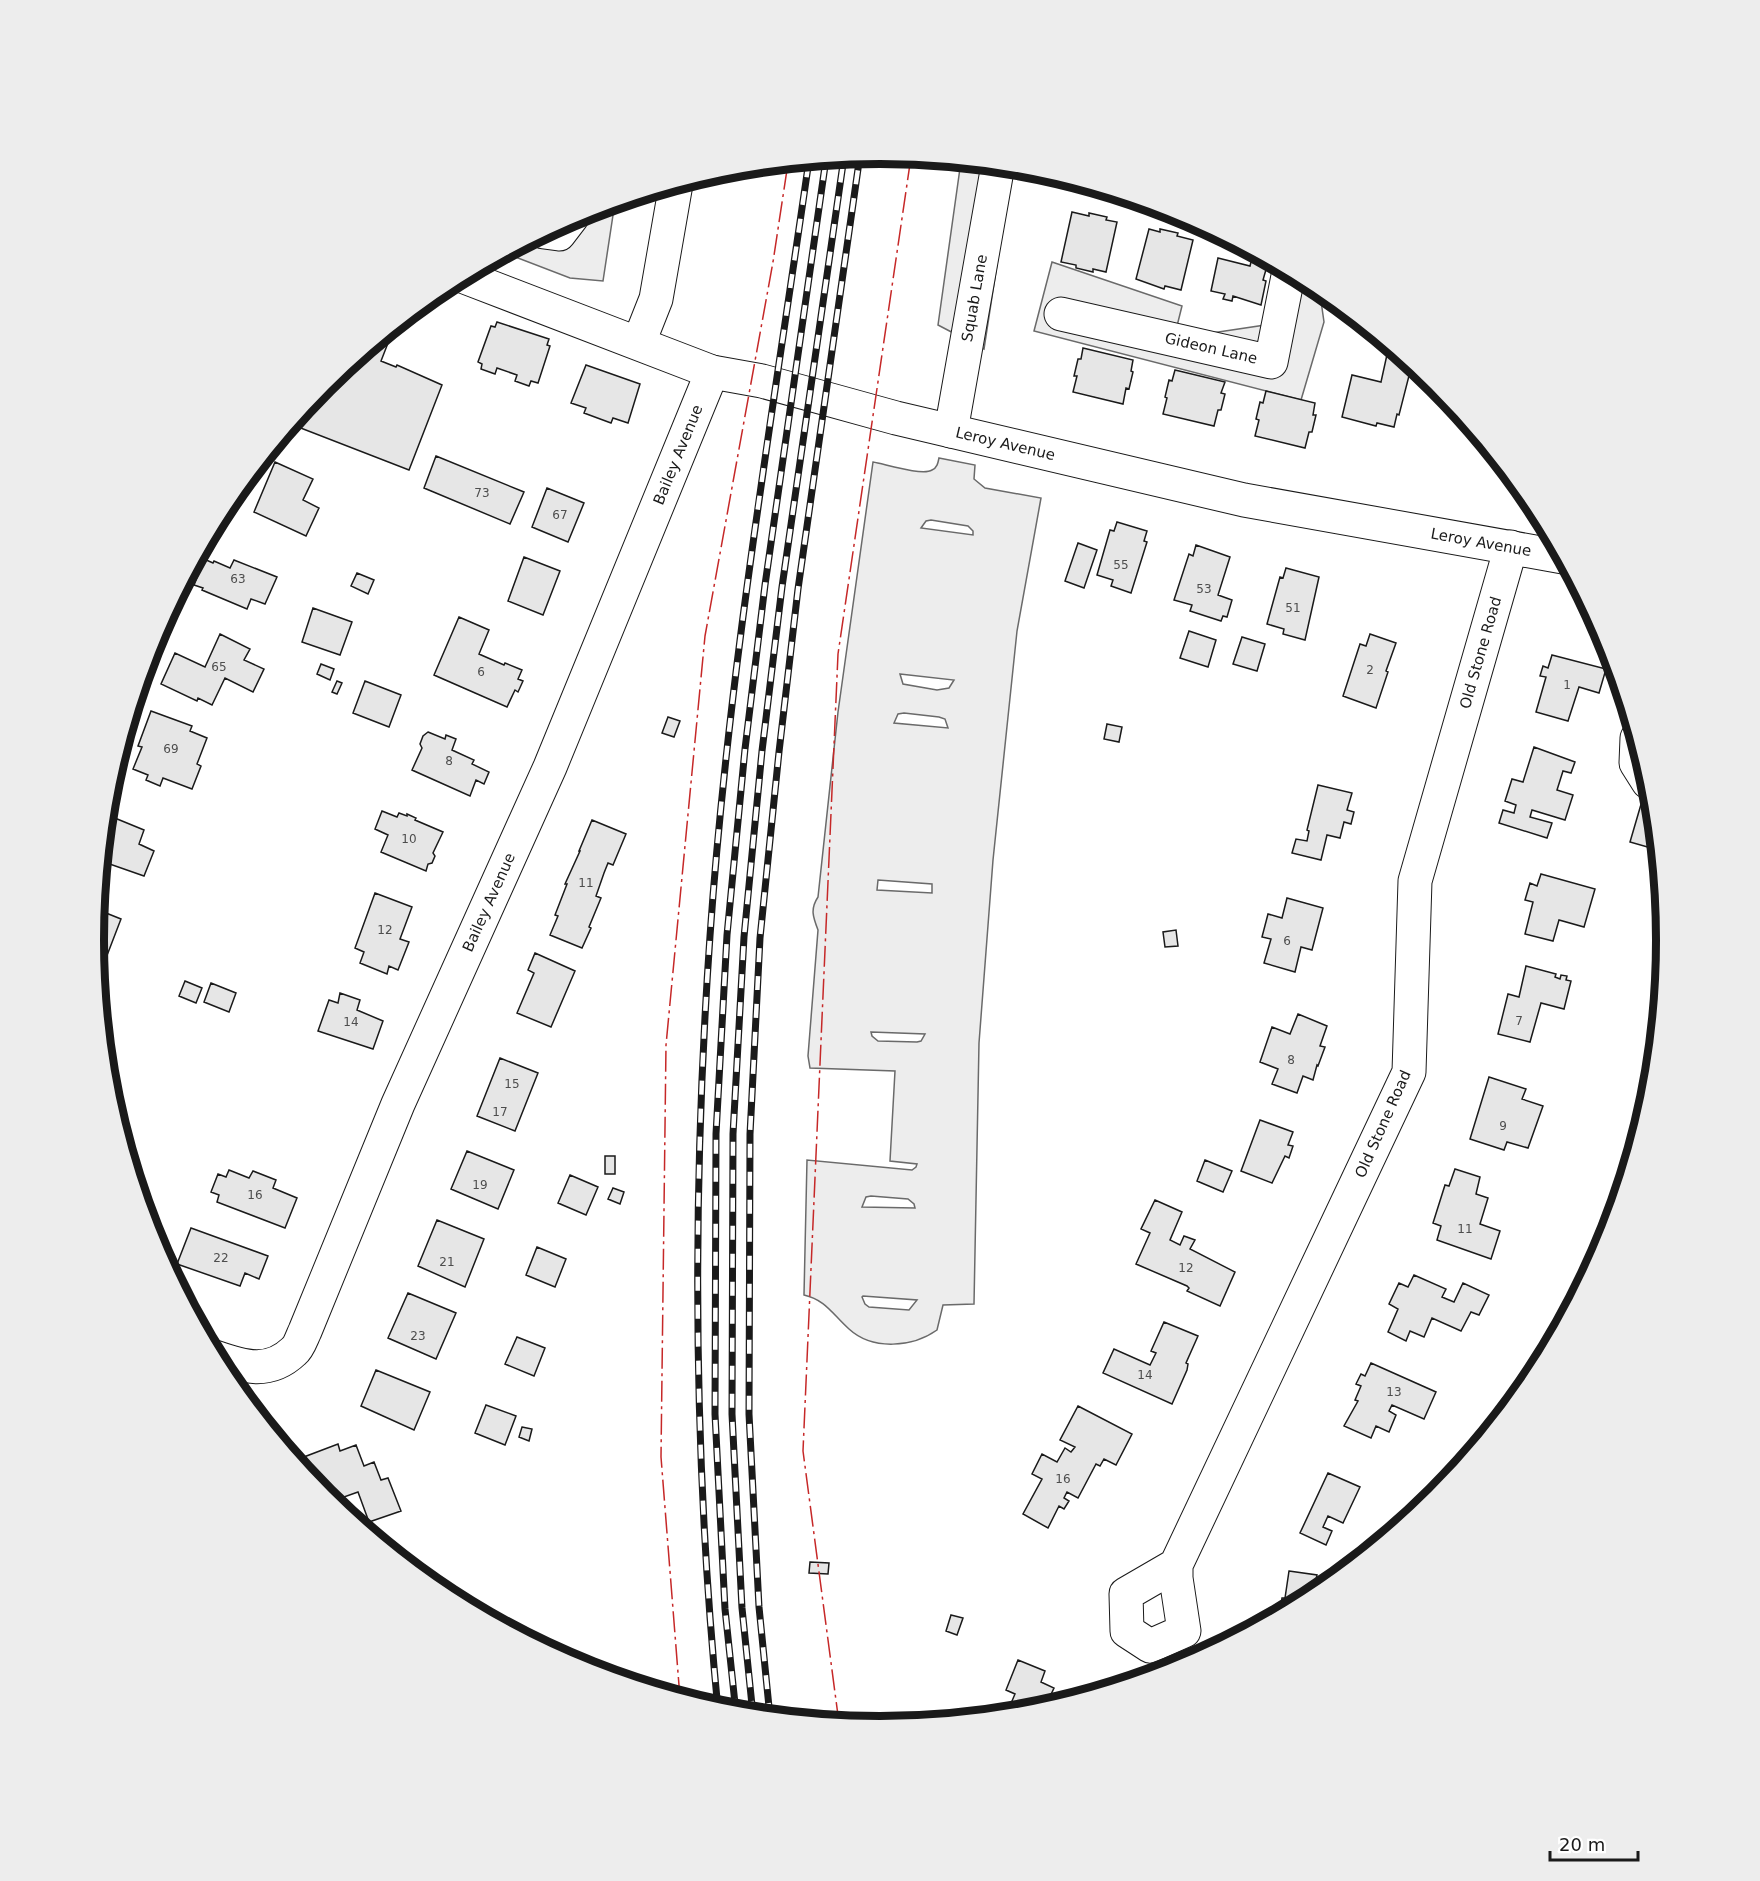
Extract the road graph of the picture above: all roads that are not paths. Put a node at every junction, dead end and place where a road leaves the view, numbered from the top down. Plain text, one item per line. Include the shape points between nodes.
1 (997, 173) edge
2 (675, 191) edge
3 (472, 280) edge
4 (1287, 280) edge
5 (1061, 314) dead end
6 (639, 342) junction
7 (712, 372) junction
8 (951, 431) junction
9 (1512, 548) junction
10 (1554, 555) edge
11 (228, 1362) edge
12 (1176, 1565) dead end

1 - 8 street, Squab Lane
2 - 6 street via 656,299
3 - 6 street, Leroy Avenue
4 - 5 street, Gideon Lane via 1271,362
6 - 7 street, Leroy Avenue
7 - 8 street, Leroy Avenue via 762,381
7 - 11 street, Bailey Avenue via 550,767 398,1104 305,1331 295,1351 268,1367
8 - 9 street, Leroy Avenue via 1244,500
9 - 10 street, Leroy Avenue
9 - 12 street, Old Stone Road via 1415,881 1409,1072

